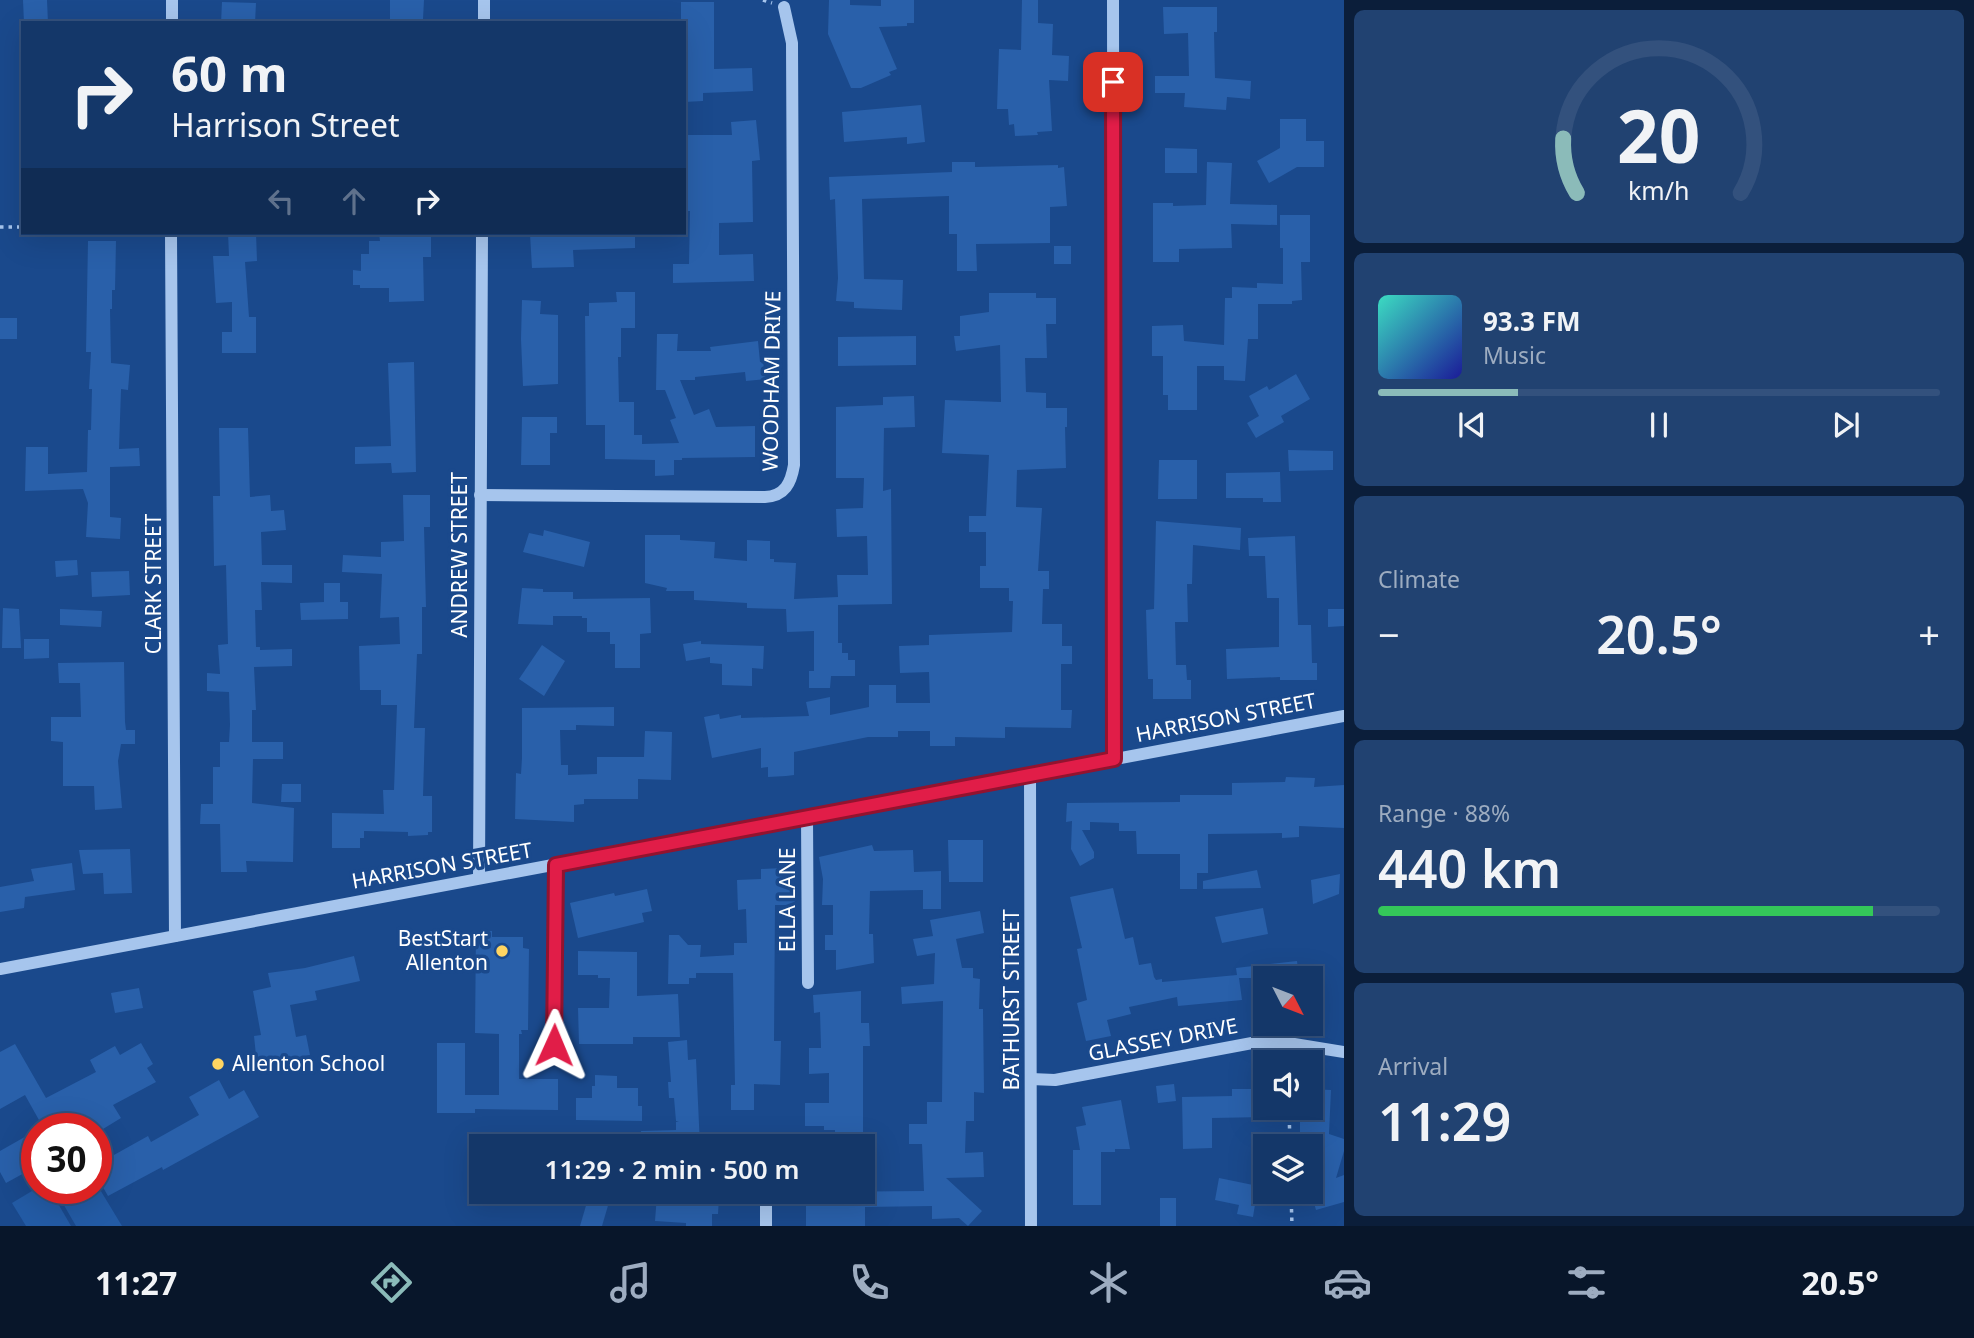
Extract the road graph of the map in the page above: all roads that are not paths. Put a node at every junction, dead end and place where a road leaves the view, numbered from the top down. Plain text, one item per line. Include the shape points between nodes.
1 (172, 0) edge
2 (484, 0) edge
3 (1113, 0) edge
4 (784, 7) dead end
5 (172, 21) edge
6 (484, 21) edge
7 (171, 235) edge
8 (482, 235) edge
9 (480, 495) junction
10 (1344, 716) edge
11 (1114, 759) junction
12 (1030, 774) junction
13 (807, 817) junction
14 (556, 865) junction
15 (479, 878) junction
16 (176, 936) junction
17 (0, 969) edge
18 (808, 983) dead end
19 (554, 1045) dead end
20 (1344, 1052) edge
21 (1031, 1079) junction
22 (766, 1204) edge
23 (766, 1226) edge
24 (1031, 1226) edge

1 - 5 street
2 - 6 street
3 - 11 street
4 - 9 street, WOODHAM DRIVE via 792,43 794,465 788,486 774,497
7 - 16 street, CLARK STREET
8 - 9 street, ANDREW STREET
9 - 15 street, ANDREW STREET
10 - 11 street, HARRISON STREET
11 - 12 street, HARRISON STREET
12 - 13 street, HARRISON STREET
12 - 21 street, BATHURST STREET
13 - 14 street, HARRISON STREET
13 - 18 street, ELLA LANE
14 - 15 street, HARRISON STREET
14 - 19 street
15 - 16 street, HARRISON STREET
16 - 17 street, HARRISON STREET
20 - 21 street, GLASSEY DRIVE via 1288,1043 1252,1043 1055,1080
21 - 24 street, BATHURST STREET
22 - 23 street

